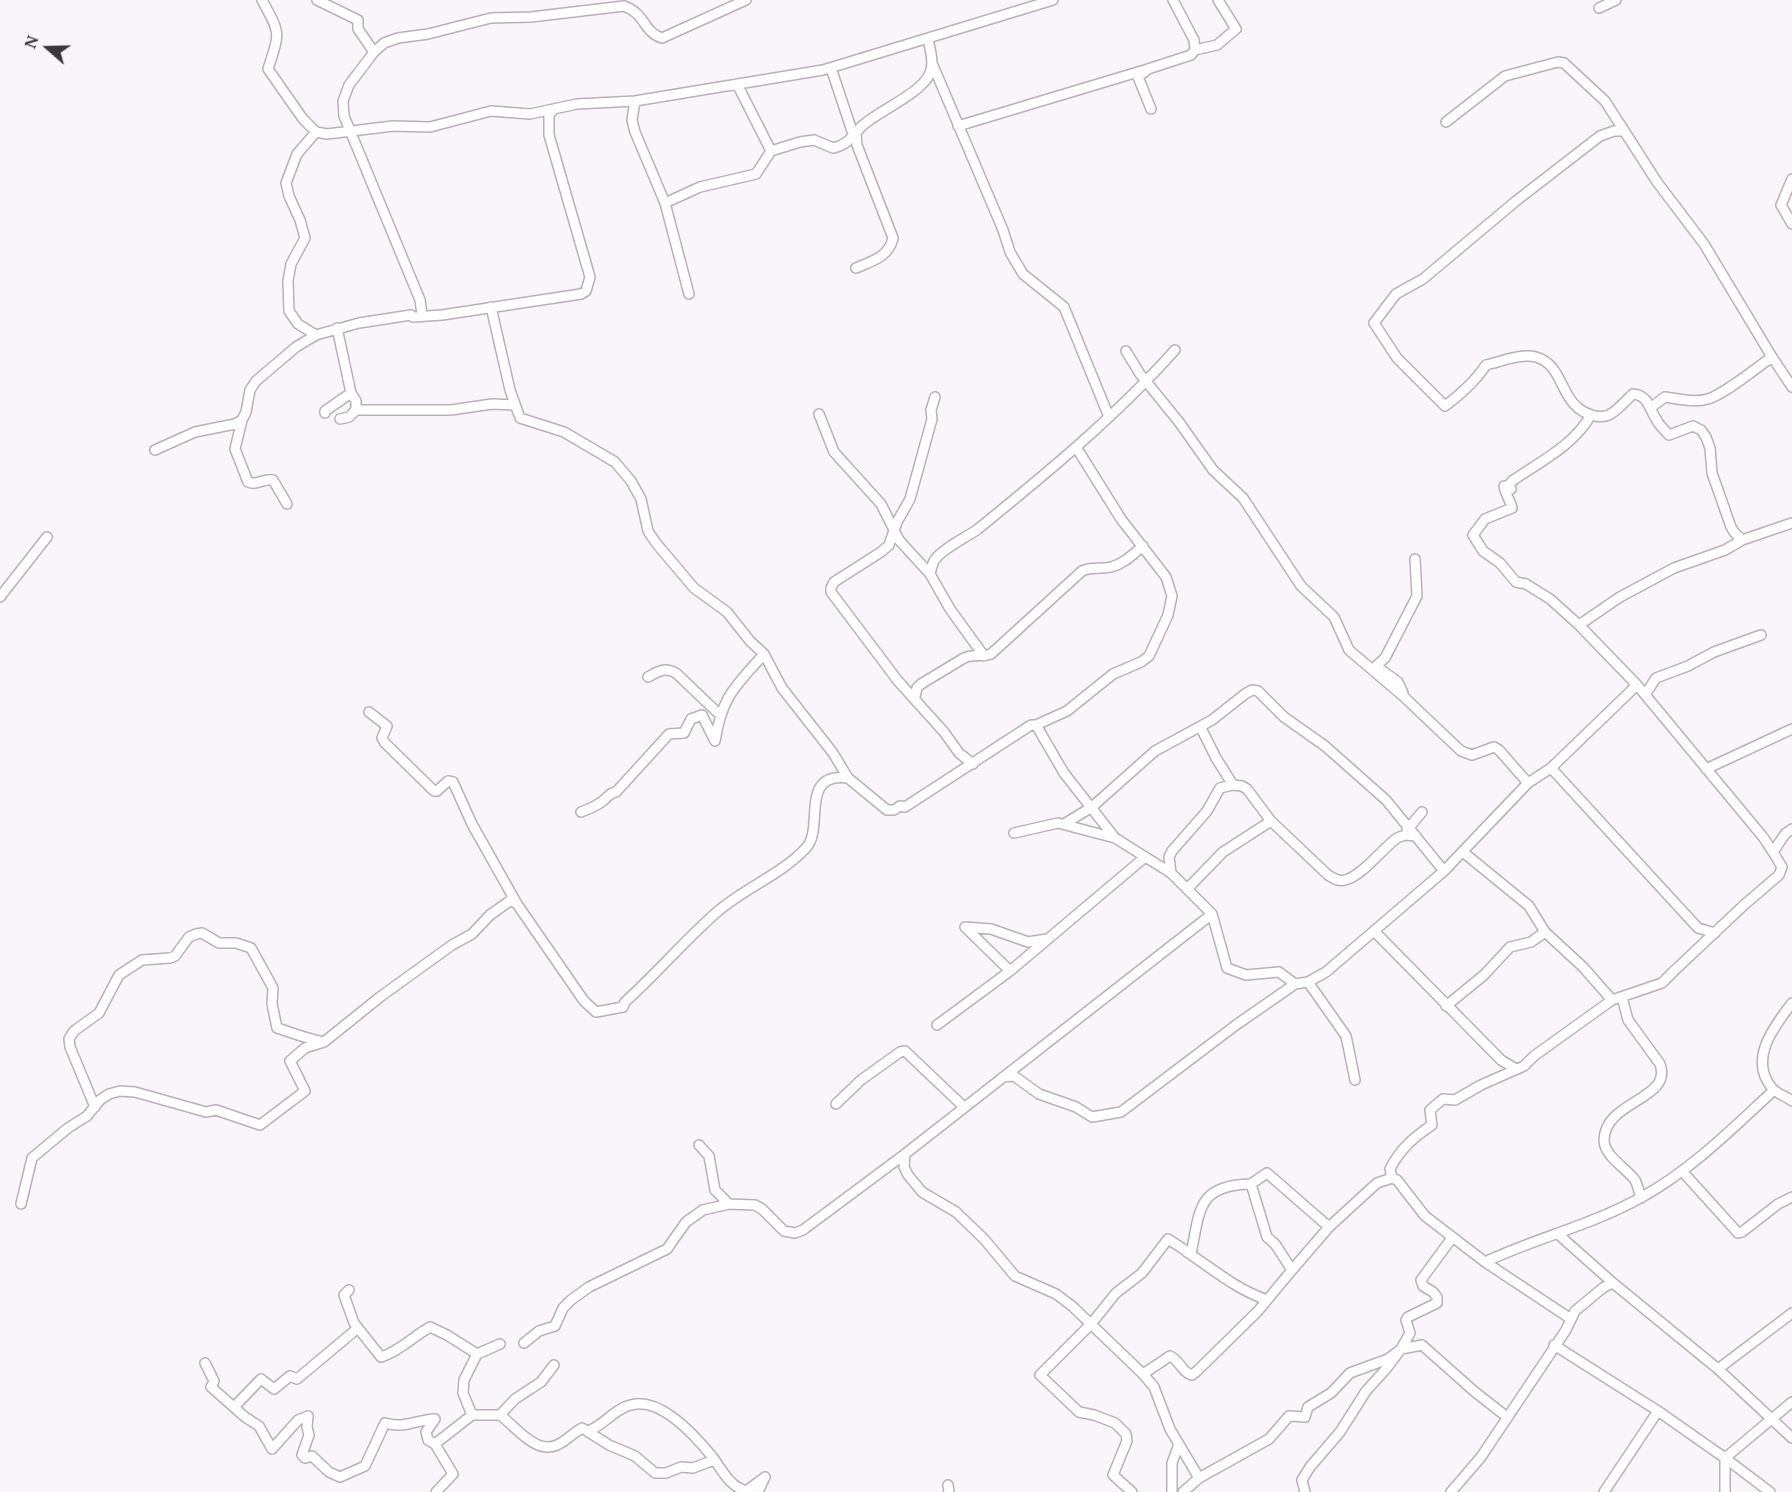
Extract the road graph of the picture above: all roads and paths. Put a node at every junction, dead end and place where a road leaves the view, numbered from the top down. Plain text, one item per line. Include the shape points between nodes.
1 (262, 0) edge
2 (317, 0) edge
3 (746, 0) edge
4 (1053, 0) edge
5 (1173, 0) edge
6 (1218, 0) edge
7 (1616, 0) edge
8 (1039, 2) edge
9 (1599, 8) dead end
10 (928, 39) junction
11 (1195, 50) junction
12 (374, 52) junction
13 (932, 63) junction
14 (831, 68) junction
15 (1148, 69) junction
16 (737, 84) junction
17 (636, 101) junction
18 (554, 109) junction
19 (1151, 109) dead end
20 (1446, 122) dead end
21 (958, 126) junction
22 (1624, 131) junction
23 (316, 132) junction
24 (352, 133) junction
25 (856, 134) junction
26 (771, 151) junction
27 (1792, 179) edge
28 (665, 203) junction
29 (1792, 224) edge
30 (856, 268) dead end
31 (689, 294) dead end
32 (491, 307) junction
33 (422, 315) junction
34 (337, 328) junction
35 (316, 335) junction
36 (1175, 350) dead end
37 (1126, 351) dead end
38 (1772, 357) junction
39 (1146, 382) junction
40 (1792, 387) edge
41 (351, 393) junction
42 (935, 397) dead end
43 (515, 405) junction
44 (1650, 408) junction
45 (356, 410) junction
46 (325, 413) dead end
47 (819, 414) dead end
48 (1591, 415) junction
49 (1109, 417) junction
50 (340, 418) dead end
51 (242, 420) junction
52 (1076, 447) junction
53 (155, 450) dead end
54 (287, 504) dead end
55 (1792, 523) edge
56 (894, 531) junction
57 (47, 537) dead end
58 (1742, 540) junction
59 (1143, 546) junction
60 (1415, 559) dead end
61 (930, 574) junction
62 (0, 597) edge
63 (1579, 625) junction
64 (1761, 635) dead end
65 (764, 654) junction
66 (984, 656) junction
67 (648, 677) dead end
68 (1637, 685) junction
69 (1645, 695) junction
70 (1404, 696) junction
71 (915, 697) junction
72 (369, 712) dead end
73 (720, 715) junction
74 (1036, 725) junction
75 (1792, 729) edge
76 (1203, 732) dead end
77 (973, 764) junction
78 (1551, 768) junction
79 (1706, 769) junction
80 (848, 778) junction
81 (1528, 783) junction
82 (1233, 785) junction
83 (1092, 807) junction
84 (581, 812) dead end
85 (1422, 812) dead end
86 (1271, 821) junction
87 (1064, 824) junction
88 (1792, 829) edge
89 (1407, 831) junction
90 (1014, 833) dead end
91 (1115, 838) junction
92 (1463, 852) junction
93 (1773, 852) junction
94 (1144, 858) junction
95 (1444, 871) junction
96 (1171, 873) junction
97 (1188, 888) junction
98 (517, 904) junction
99 (1212, 914) junction
100 (1374, 931) junction
101 (1545, 932) junction
102 (1715, 933) junction
103 (1047, 939) junction
104 (1010, 971) junction
105 (1308, 982) junction
106 (1295, 984) junction
107 (1617, 999) junction
108 (1792, 1003) edge
109 (1446, 1006) junction
110 (937, 1025) dead end
111 (324, 1042) junction
112 (1516, 1069) junction
113 (1004, 1077) junction
114 (1355, 1080) dead end
115 (1773, 1091) junction
116 (1792, 1101) edge
117 (836, 1104) dead end
118 (95, 1107) junction
119 (964, 1107) junction
120 (699, 1145) dead end
121 (905, 1154) junction
122 (1682, 1171) junction
123 (1392, 1178) junction
124 (1251, 1184) junction
125 (1792, 1197) edge
126 (1641, 1198) junction
127 (21, 1204) dead end
128 (729, 1204) junction
129 (1329, 1227) junction
130 (1559, 1235) junction
131 (1452, 1238) junction
132 (1168, 1239) junction
133 (1485, 1262) junction
134 (1292, 1270) junction
135 (1613, 1284) junction
136 (349, 1290) dead end
137 (1267, 1300) junction
138 (1792, 1313) edge
139 (1571, 1319) junction
140 (1092, 1324) junction
141 (358, 1328) junction
142 (524, 1343) dead end
143 (500, 1344) dead end
144 (1554, 1345) junction
145 (1401, 1349) junction
146 (477, 1354) junction
147 (206, 1363) dead end
148 (554, 1365) dead end
149 (1718, 1370) junction
150 (1143, 1374) junction
151 (1792, 1402) edge
152 (235, 1406) junction
153 (1658, 1411) junction
154 (472, 1415) junction
155 (500, 1415) junction
156 (1507, 1417) junction
157 (1770, 1419) junction
158 (588, 1431) junction
159 (1792, 1438) edge
160 (435, 1444) junction
161 (1179, 1444) junction
162 (1725, 1458) junction
163 (714, 1460) junction
164 (1199, 1478) junction
165 (436, 1492) edge
166 (758, 1492) edge
167 (1132, 1492) edge
168 (1172, 1492) edge
169 (1183, 1492) edge
170 (1305, 1492) edge
171 (1450, 1492) edge
172 (1604, 1492) edge
173 (1725, 1492) edge
174 (1770, 1492) edge

1 - 23 street via 278,37 268,69
2 - 12 street via 358,20 358,29
3 - 12 street via 662,38 649,31 633,9 624,6 491,18 398,38
4 - 8 street
5 - 11 street via 1194,40
6 - 11 street via 1236,29 1217,45
7 - 9 street
8 - 10 street
10 - 13 street
10 - 14 street
11 - 15 street via 1191,55
12 - 24 street via 349,85 343,101 344,116
13 - 21 street
13 - 25 street via 921,86
14 - 16 street
14 - 25 street
15 - 19 street via 1138,77
15 - 21 street
16 - 17 street
16 - 26 street
17 - 18 street
17 - 28 street via 632,120 635,132
18 - 24 street via 530,114 491,111 430,127 393,126
18 - 32 street via 549,115 549,135 589,284 581,294
20 - 22 street via 1505,76 1558,62 1599,95
21 - 49 street via 1010,252 1023,274 1064,307
22 - 38 street via 1704,243
22 - 48 street via 1607,133 1572,158 1423,279 1396,294 1374,323 1397,358 1444,406 1479,376 1486,364 1533,356 1550,365 1573,405
23 - 24 street
23 - 35 street via 297,154 285,183 305,238 291,264 290,311 298,324
24 - 33 street via 420,300
25 - 26 street via 840,147 814,140
25 - 30 street via 893,238 892,246 881,258
26 - 28 street via 756,174 700,187
27 - 29 street via 1781,205
28 - 31 street
32 - 33 street
32 - 43 street
33 - 34 street
34 - 35 street
34 - 41 street
35 - 51 street via 256,381
36 - 39 street
37 - 39 street
38 - 40 street
38 - 44 street via 1719,394 1690,401 1665,397
39 - 49 street
39 - 70 street via 1213,470 1243,498 1301,586 1334,617 1349,650
41 - 45 street
41 - 46 street
42 - 56 street via 910,499
43 - 45 street
43 - 65 street via 520,418 564,432 615,462 641,499 648,531 656,543 694,588 720,606
44 - 48 street via 1647,400 1633,394 1611,415
44 - 58 street via 1669,435 1693,426 1706,437 1712,473 1731,527
45 - 50 street via 349,417
47 - 56 street via 834,452 881,504
48 - 63 street via 1567,445 1512,481 1511,489 1504,486 1512,508 1485,519 1473,535 1483,551 1516,582 1550,599
49 - 52 street
51 - 53 street via 195,432
51 - 54 street via 235,449 244,475 252,484 273,480
52 - 59 street via 1121,519
52 - 61 street via 980,527 939,555
55 - 58 street
56 - 61 street
56 - 71 street via 889,545 834,582 831,592 898,681
57 - 62 street
58 - 63 street via 1636,587
59 - 66 street via 1123,563 1082,571 1003,644
59 - 74 street via 1166,577 1172,596 1168,615 1149,656 1113,674 1067,711
60 - 70 street via 1417,596 1385,658 1376,666 1398,682
61 - 66 street
63 - 68 street
64 - 69 street via 1656,678
65 - 73 street via 732,691
65 - 80 street via 782,688
66 - 71 street via 964,658 921,684
67 - 73 street via 663,669 676,673
68 - 69 street
68 - 78 street
69 - 79 street
70 - 81 street via 1461,751 1472,754 1494,747
71 - 77 street via 959,753
72 - 98 street via 387,726 382,738 385,742 434,791 448,781 453,782
73 - 84 street via 715,741 702,715 691,719 684,733 669,734 616,792
74 - 77 street
74 - 83 street via 1064,774
75 - 79 street
76 - 82 street
77 - 80 street via 894,810 887,810
78 - 81 street
78 - 102 street via 1698,928
79 - 93 street
80 - 98 street via 835,776 819,790 812,840 806,848 718,911 623,1007 596,1011 584,1001
81 - 92 street
82 - 86 street via 1247,789
82 - 96 street via 1216,792 1207,811 1172,851
83 - 87 street
83 - 89 street via 1147,757 1212,720 1252,690 1325,746 1386,800
83 - 91 street
85 - 89 street
86 - 89 street via 1337,881 1354,876
86 - 97 street via 1223,852
87 - 90 street
87 - 91 street
88 - 93 street
89 - 95 street via 1416,836
91 - 94 street
92 - 95 street
92 - 101 street via 1529,906
93 - 102 street via 1782,867 1779,875
94 - 96 street
94 - 103 street
95 - 100 street
96 - 97 street
97 - 99 street
98 - 111 street via 511,900 506,903 472,934 380,997
99 - 106 street via 1227,968 1246,975 1279,972
99 - 113 street
100 - 105 street via 1326,972
100 - 109 street
101 - 107 street
101 - 109 street via 1531,942 1510,947
102 - 107 street via 1667,980
103 - 104 street
103 - 104 street via 1028,942 991,929 965,927
104 - 110 street
105 - 106 street
105 - 114 street via 1346,1036
106 - 113 street via 1121,1112 1092,1117 1039,1094 1014,1076
107 - 112 street
107 - 126 street via 1663,1072 1652,1091 1616,1114 1605,1135 1608,1151 1634,1178
108 - 115 street via 1779,1019 1762,1055 1764,1077
109 - 112 street via 1501,1060
111 - 118 street via 305,1048 290,1061 305,1091 260,1125 216,1110 206,1112 135,1092 109,1094
111 - 118 street via 277,1028 273,988 251,948 219,943 202,933 196,934 175,956 142,960 127,968 119,975 99,1013 69,1039
112 - 123 street via 1455,1100 1443,1100 1430,1110 1432,1125 1396,1157 1390,1169
113 - 119 street
115 - 116 street
115 - 122 street
117 - 119 street via 861,1080 905,1051
118 - 127 street via 32,1158
119 - 121 street
120 - 128 street via 709,1156 716,1190
121 - 128 street via 795,1233 784,1231 755,1205
121 - 140 street via 904,1167 922,1192 956,1212 1015,1276 1056,1294
122 - 125 street via 1738,1233
122 - 126 street
123 - 129 street via 1377,1183
123 - 131 street via 1425,1216
124 - 129 street via 1267,1173
124 - 132 street via 1233,1184 1210,1194 1202,1204 1191,1254
124 - 134 street via 1267,1237
126 - 130 street
128 - 142 street via 703,1210 686,1222 659,1254 589,1287 563,1308 555,1326 539,1331
129 - 134 street
130 - 133 street
130 - 135 street
131 - 133 street
131 - 145 street via 1421,1280 1437,1297 1437,1303 1408,1317 1410,1333
132 - 137 street via 1229,1282
132 - 140 street via 1142,1273 1116,1293
133 - 139 street
134 - 137 street
135 - 139 street via 1575,1311
135 - 149 street
136 - 141 street via 344,1295
137 - 150 street via 1192,1375 1170,1356
138 - 149 street
139 - 144 street
140 - 150 street
140 - 167 street via 1040,1375 1079,1413 1115,1423 1126,1434 1127,1441 1113,1475
141 - 146 street via 381,1357 430,1327
141 - 152 street via 297,1379 290,1376 274,1389 261,1379
143 - 146 street
144 - 153 street
144 - 156 street
145 - 156 street via 1422,1345
145 - 164 street via 1388,1359 1350,1373 1331,1393 1308,1407 1305,1418 1289,1416 1269,1439
145 - 170 street via 1310,1467 1302,1480
146 - 154 street via 464,1380 463,1393
147 - 152 street via 214,1381 211,1387
148 - 155 street via 541,1382 514,1399
149 - 157 street
150 - 161 street via 1154,1387
151 - 157 street
152 - 160 street via 260,1426 272,1449 298,1420 308,1416 309,1435 302,1455 312,1456 339,1477 365,1466 385,1423 398,1427 435,1419 426,1432 428,1440
153 - 162 street
153 - 172 street
154 - 155 street
154 - 160 street
155 - 158 street via 531,1442 546,1447 557,1445 582,1428
156 - 171 street via 1481,1457
157 - 159 street
157 - 162 street
158 - 163 street via 635,1456 655,1473 693,1468
158 - 163 street via 615,1412 637,1404 661,1409 680,1422
160 - 165 street via 453,1474
161 - 164 street
161 - 168 street via 1173,1463
162 - 173 street
162 - 174 street
163 - 166 street via 736,1488 746,1491 765,1477
164 - 169 street

